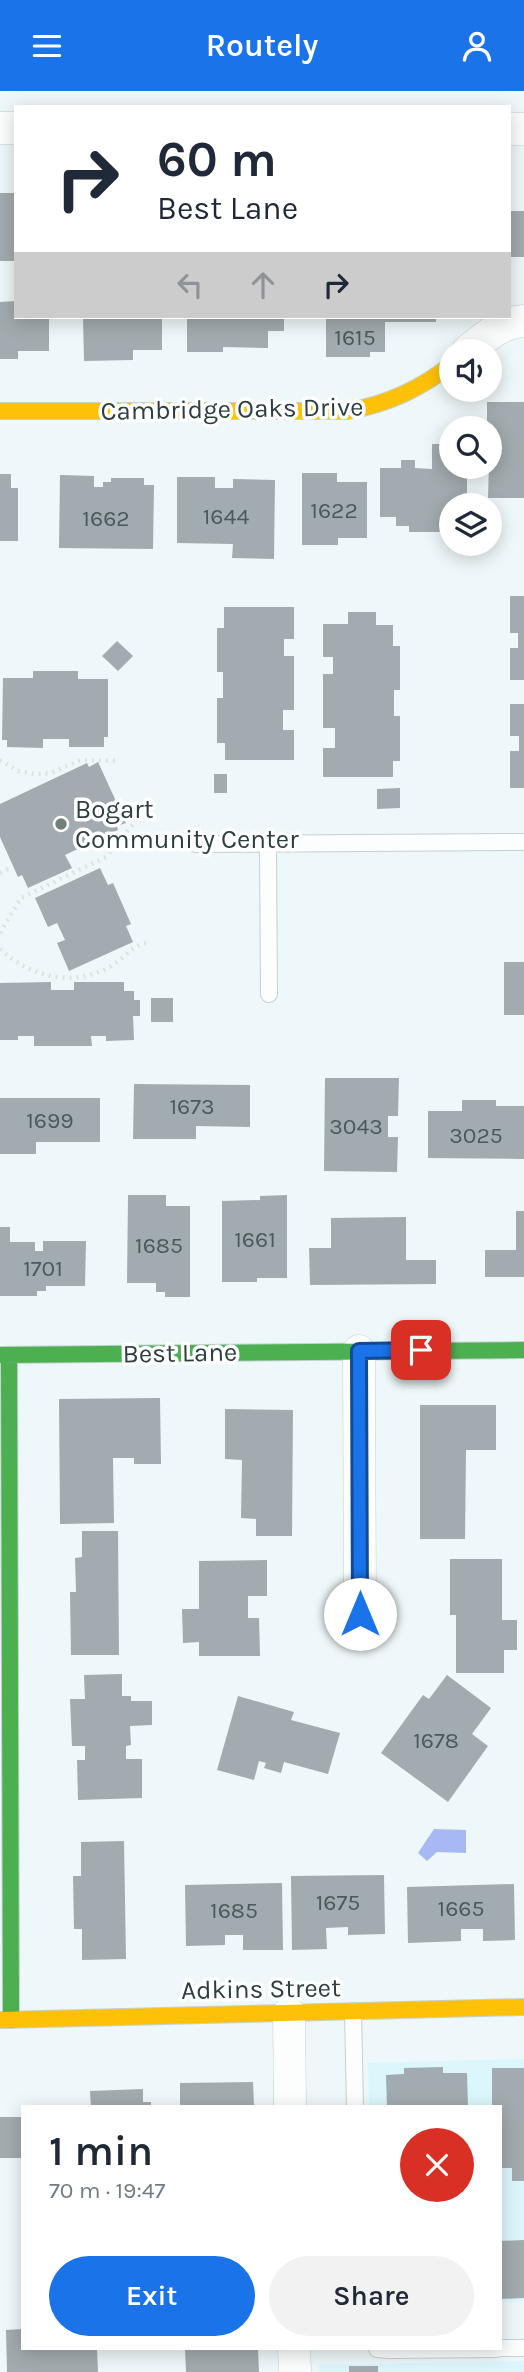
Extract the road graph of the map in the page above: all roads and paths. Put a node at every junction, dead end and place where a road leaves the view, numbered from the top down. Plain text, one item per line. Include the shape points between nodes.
1 (524, 321) edge
2 (483, 339) edge
3 (439, 374) edge
4 (0, 411) edge
5 (0, 760) edge
6 (119, 761) dead end
7 (138, 818) dead end
8 (524, 842) edge
9 (196, 844) dead end
10 (268, 844) junction
11 (10, 869) dead end
12 (0, 873) edge
13 (0, 933) edge
14 (150, 943) dead end
15 (0, 949) edge
16 (269, 994) dead end
17 (524, 1350) edge
18 (359, 1351) junction
19 (5, 1355) edge
20 (360, 1614) dead end
21 (524, 2007) edge
22 (353, 2011) junction
23 (289, 2013) junction
24 (6, 2020) edge
25 (290, 2105) edge
26 (355, 2105) edge
27 (524, 2348) edge
28 (502, 2349) edge
29 (294, 2350) edge
30 (295, 2372) edge

1 - 2 street via 505,325
3 - 4 street, Cambridge Oaks Drive via 387,404 348,411
5 - 6 path via 19,771 35,773 51,773 81,760
7 - 13 path via 106,857 21,898
8 - 10 lane
9 - 10 lane
10 - 16 lane
11 - 12 path
14 - 15 path via 137,945 101,970 71,978 30,971
17 - 18 street, Best Lane
18 - 19 street, Best Lane
18 - 20 street
19 - 24 street
21 - 22 street, Adkins Street
22 - 23 street, Adkins Street
22 - 26 lane
23 - 24 street, Adkins Street
23 - 25 street
27 - 28 lane
29 - 30 street

